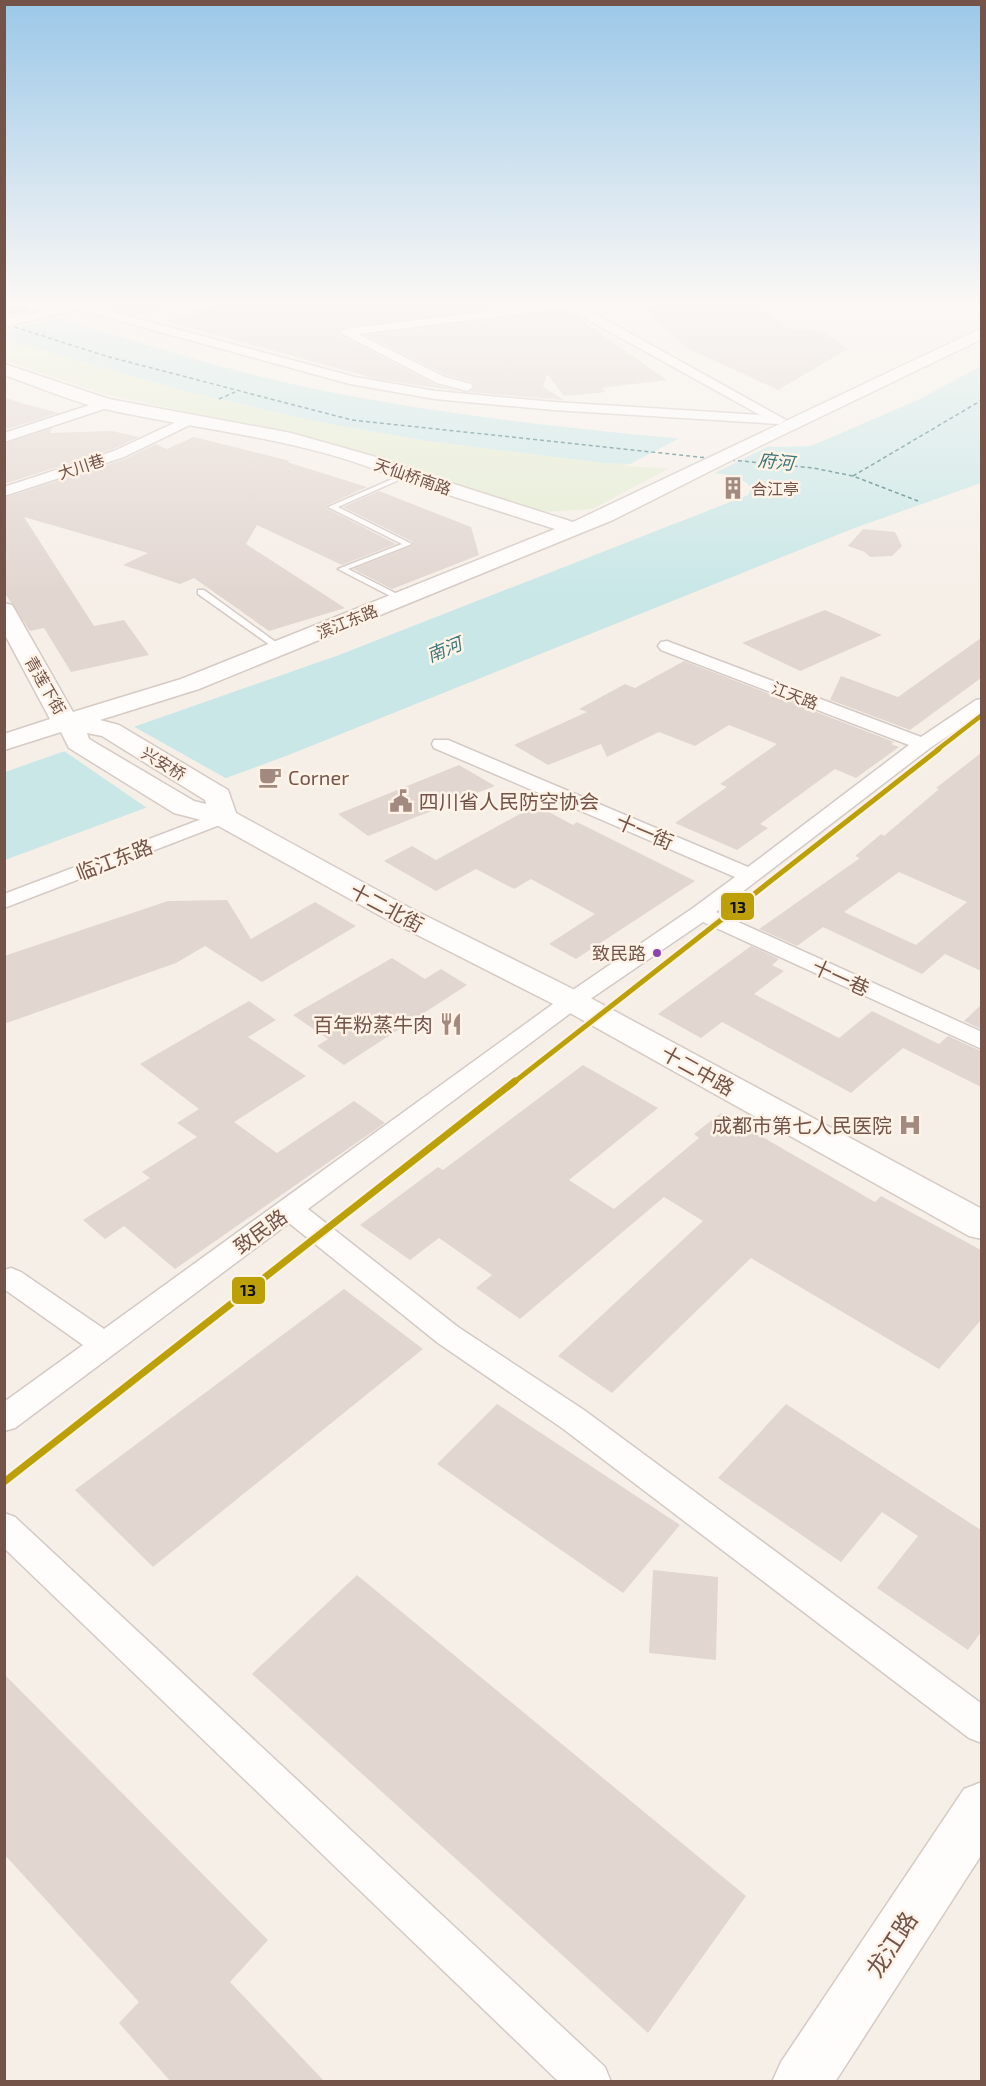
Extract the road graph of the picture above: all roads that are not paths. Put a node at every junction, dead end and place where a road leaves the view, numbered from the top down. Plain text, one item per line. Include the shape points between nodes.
1 (86, 397) edge
2 (460, 397) edge
3 (738, 397) edge
4 (828, 397) edge
5 (841, 397) edge
6 (478, 399) joint
7 (105, 404) junction
8 (189, 420) junction
9 (779, 420) junction
10 (4, 438) edge
11 (746, 441) junction
12 (406, 475) junction
13 (4, 492) edge
14 (568, 526) junction
15 (201, 592) dead end
16 (396, 597) junction
17 (4, 610) edge
18 (273, 644) junction
19 (668, 646) dead end
20 (981, 704) edge
21 (69, 726) junction
22 (110, 730) joint
23 (4, 732) edge
24 (4, 742) edge
25 (441, 744) dead end
26 (922, 744) junction
27 (221, 807) junction
28 (750, 876) junction
29 (4, 902) edge
30 (701, 914) junction
31 (572, 1001) junction
32 (981, 1041) edge
33 (290, 1209) junction
34 (981, 1226) edge
35 (11, 1279) dead end
36 (105, 1345) junction
37 (4, 1419) edge
38 (4, 1527) edge
39 (981, 1726) edge
40 (981, 1807) edge
41 (590, 2082) edge
42 (801, 2082) edge

1 - 7 main road, 天仙桥南路
2 - 6 street
3 - 9 street
4 - 9 main road
5 - 11 main road
6 - 9 street
7 - 8 main road, 天仙桥南路
7 - 10 street
8 - 12 main road, 天仙桥南路 via 291,440
8 - 13 street, 大川巷 via 119,454
9 - 11 main road
11 - 14 main road, 滨江东路
12 - 14 main road, 天仙桥南路
12 - 16 lane via 332,507 408,544 342,569
14 - 16 main road, 滨江东路
14 - 21 main road, 滨江东路 via 190,684
15 - 18 lane
16 - 18 main road, 滨江东路
17 - 21 main road, 青莲下街
18 - 21 main road, 滨江东路 via 175,680
19 - 26 street, 江天路
20 - 26 street, 致民路
21 - 22 main road, 青莲下街
21 - 23 main road, 滨江东路
21 - 24 main road, 滨江东路
21 - 27 main road via 184,807
22 - 27 main road, 兴安桥
25 - 28 street, 十一街
26 - 28 street, 致民路
27 - 29 street, 临江东路
27 - 31 main road, 十二北街 via 397,913
28 - 30 street, 致民路
30 - 31 street, 致民路
30 - 32 street, 十一巷
31 - 33 street, 致民路
31 - 34 main road, 十二中路
33 - 36 street, 致民路
33 - 39 street via 448,1335 573,1419
35 - 36 street
36 - 37 street, 致民路
38 - 41 street
40 - 42 main road, 龙江路

